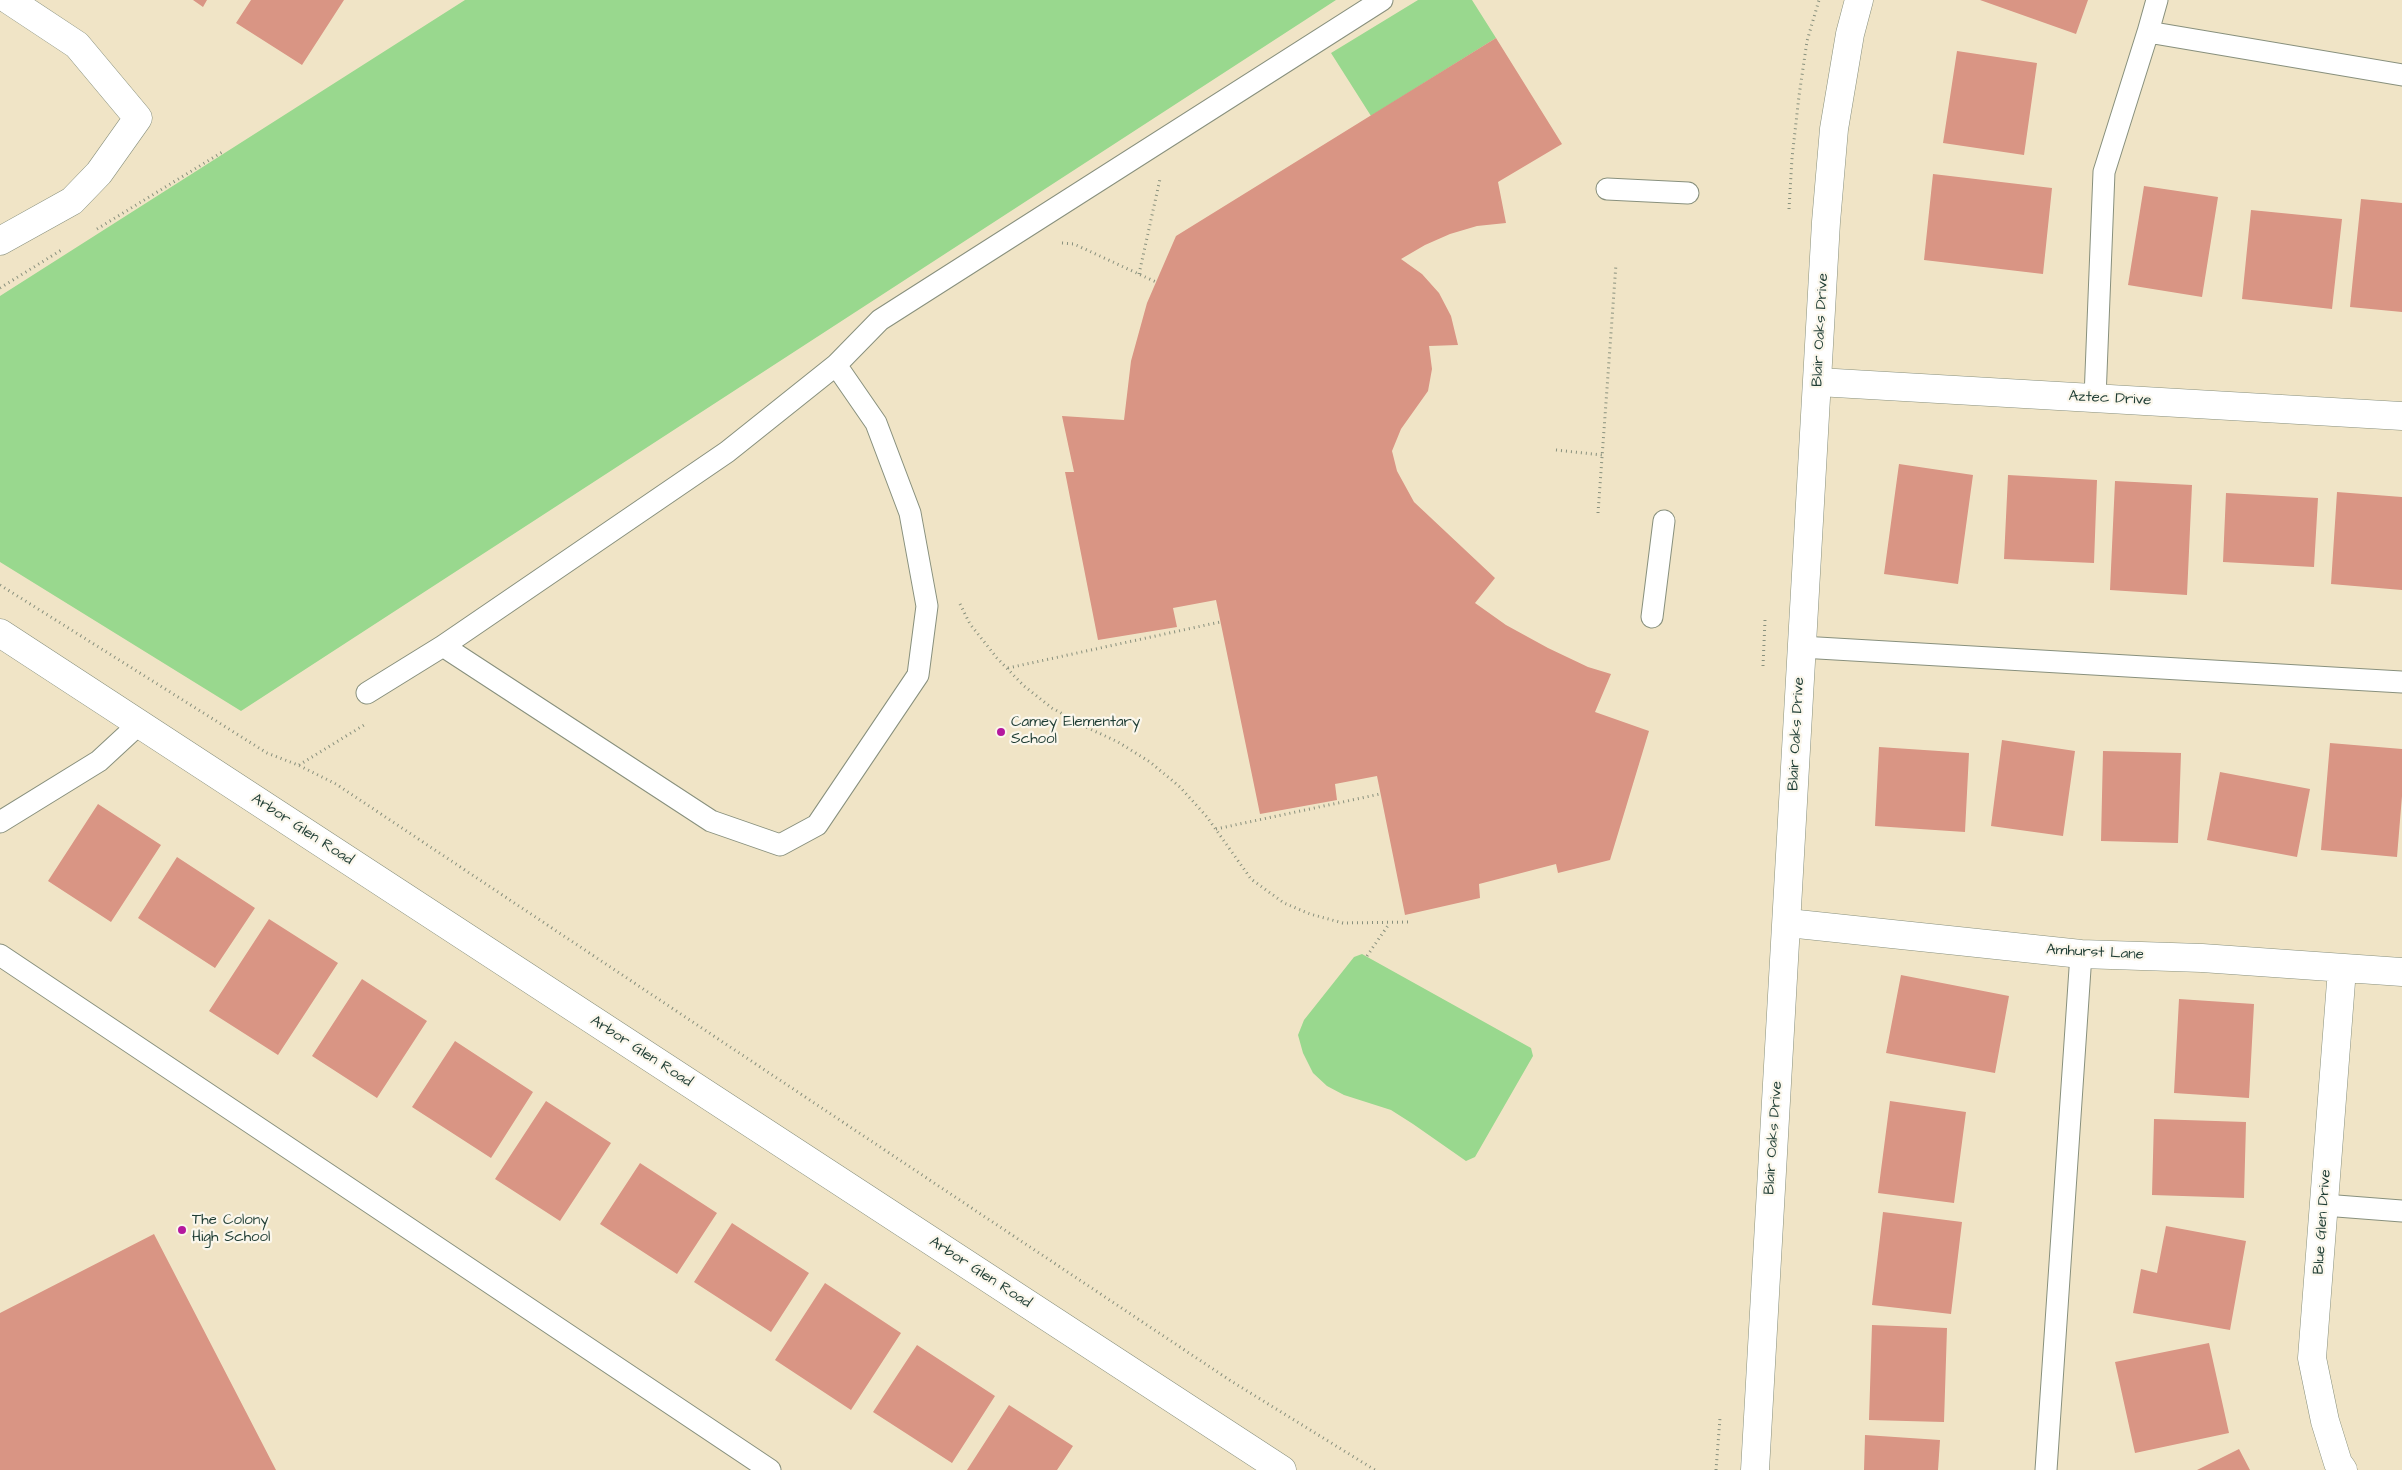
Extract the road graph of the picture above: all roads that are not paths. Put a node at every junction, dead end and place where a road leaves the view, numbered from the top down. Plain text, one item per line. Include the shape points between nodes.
1 (9, 0) edge
2 (1382, 0) edge
3 (1858, 0) edge
4 (2157, 0) edge
5 (2148, 32) junction
6 (2402, 75) edge
7 (1606, 189) dead end
8 (1688, 193) dead end
9 (0, 241) edge
10 (836, 365) junction
11 (1818, 382) junction
12 (2096, 398) junction
13 (2402, 416) edge
14 (1664, 521) dead end
15 (1652, 617) dead end
16 (0, 633) edge
17 (443, 646) junction
18 (1801, 647) junction
19 (2402, 682) edge
20 (367, 693) dead end
21 (139, 724) junction
22 (0, 822) edge
23 (1788, 923) junction
24 (2081, 954) junction
25 (0, 955) edge
26 (2342, 969) junction
27 (2402, 972) edge
28 (2324, 1205) junction
29 (2402, 1211) edge
30 (770, 1470) edge
31 (1282, 1470) edge
32 (1755, 1470) edge
33 (2046, 1470) edge
34 (2343, 1470) edge

1 - 9 street via 77,45 138,118 99,173 72,201
2 - 10 lane via 880,320
3 - 11 street, Blair Oaks Drive via 1834,129
4 - 5 lane
5 - 6 lane
5 - 12 lane via 2104,172
7 - 8 lane
10 - 17 lane via 727,452
10 - 17 lane via 876,424 910,513 927,606 918,675 817,825 780,844 712,821
11 - 12 street, Aztec Drive
11 - 18 street, Blair Oaks Drive
12 - 13 street, Aztec Drive
14 - 15 lane
16 - 21 street, Arbor Glen Road
17 - 20 lane
18 - 19 lane
18 - 23 street, Blair Oaks Drive
21 - 22 lane via 99,761
21 - 31 street, Arbor Glen Road
23 - 24 street, Amhurst Lane
23 - 32 street, Blair Oaks Drive
24 - 26 street, Amhurst Lane via 2202,958
24 - 33 lane
25 - 30 lane
26 - 27 street, Amhurst Lane
26 - 28 street, Blue Glen Drive
28 - 29 lane
28 - 34 street, Blue Glen Drive via 2312,1358 2325,1421

